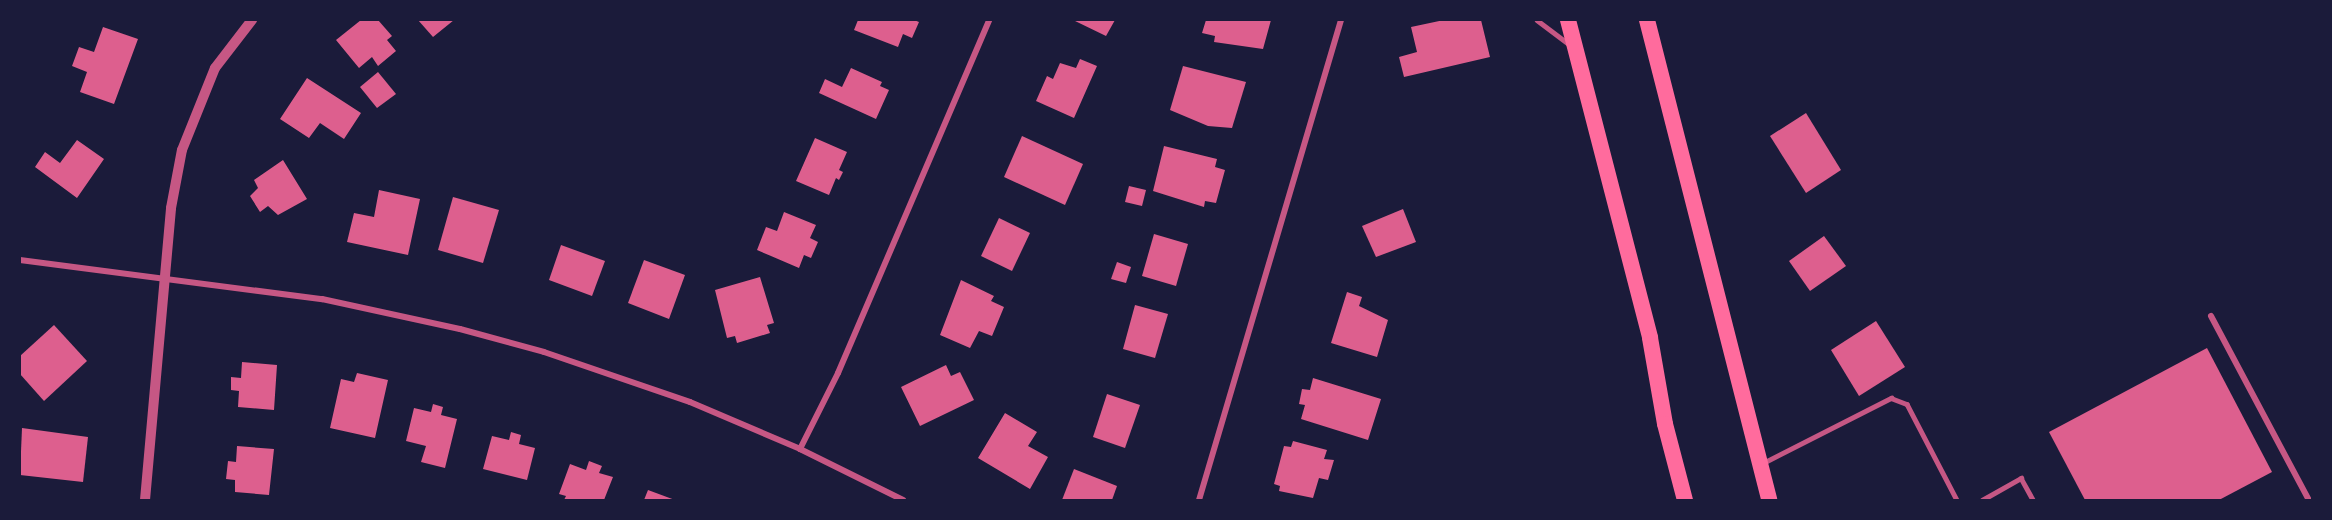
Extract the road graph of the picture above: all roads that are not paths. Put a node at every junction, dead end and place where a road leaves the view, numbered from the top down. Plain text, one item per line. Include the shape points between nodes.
1 (252, 20) edge
2 (989, 20) edge
3 (1341, 20) edge
4 (1537, 20) edge
5 (1568, 20) edge
6 (1647, 20) edge
7 (1575, 48) junction
8 (20, 260) edge
9 (166, 278) junction
10 (2211, 316) dead end
11 (800, 449) junction
12 (1760, 464) junction
13 (145, 501) edge
14 (903, 501) edge
15 (1199, 501) edge
16 (1685, 501) edge
17 (1769, 501) edge
18 (1957, 501) edge
19 (1982, 501) edge
20 (2033, 501) edge
21 (2309, 501) edge

1 - 9 street via 216,68 189,126 171,208
2 - 11 street via 838,373
3 - 15 street
4 - 7 lane
5 - 7 highway
6 - 12 highway
7 - 16 highway via 1650,338 1665,424
8 - 9 street
9 - 11 street via 322,299 460,329 690,402
9 - 13 street
10 - 21 street
11 - 14 street
12 - 17 highway
12 - 18 lane via 1892,398 1906,404
19 - 20 lane via 2021,478

